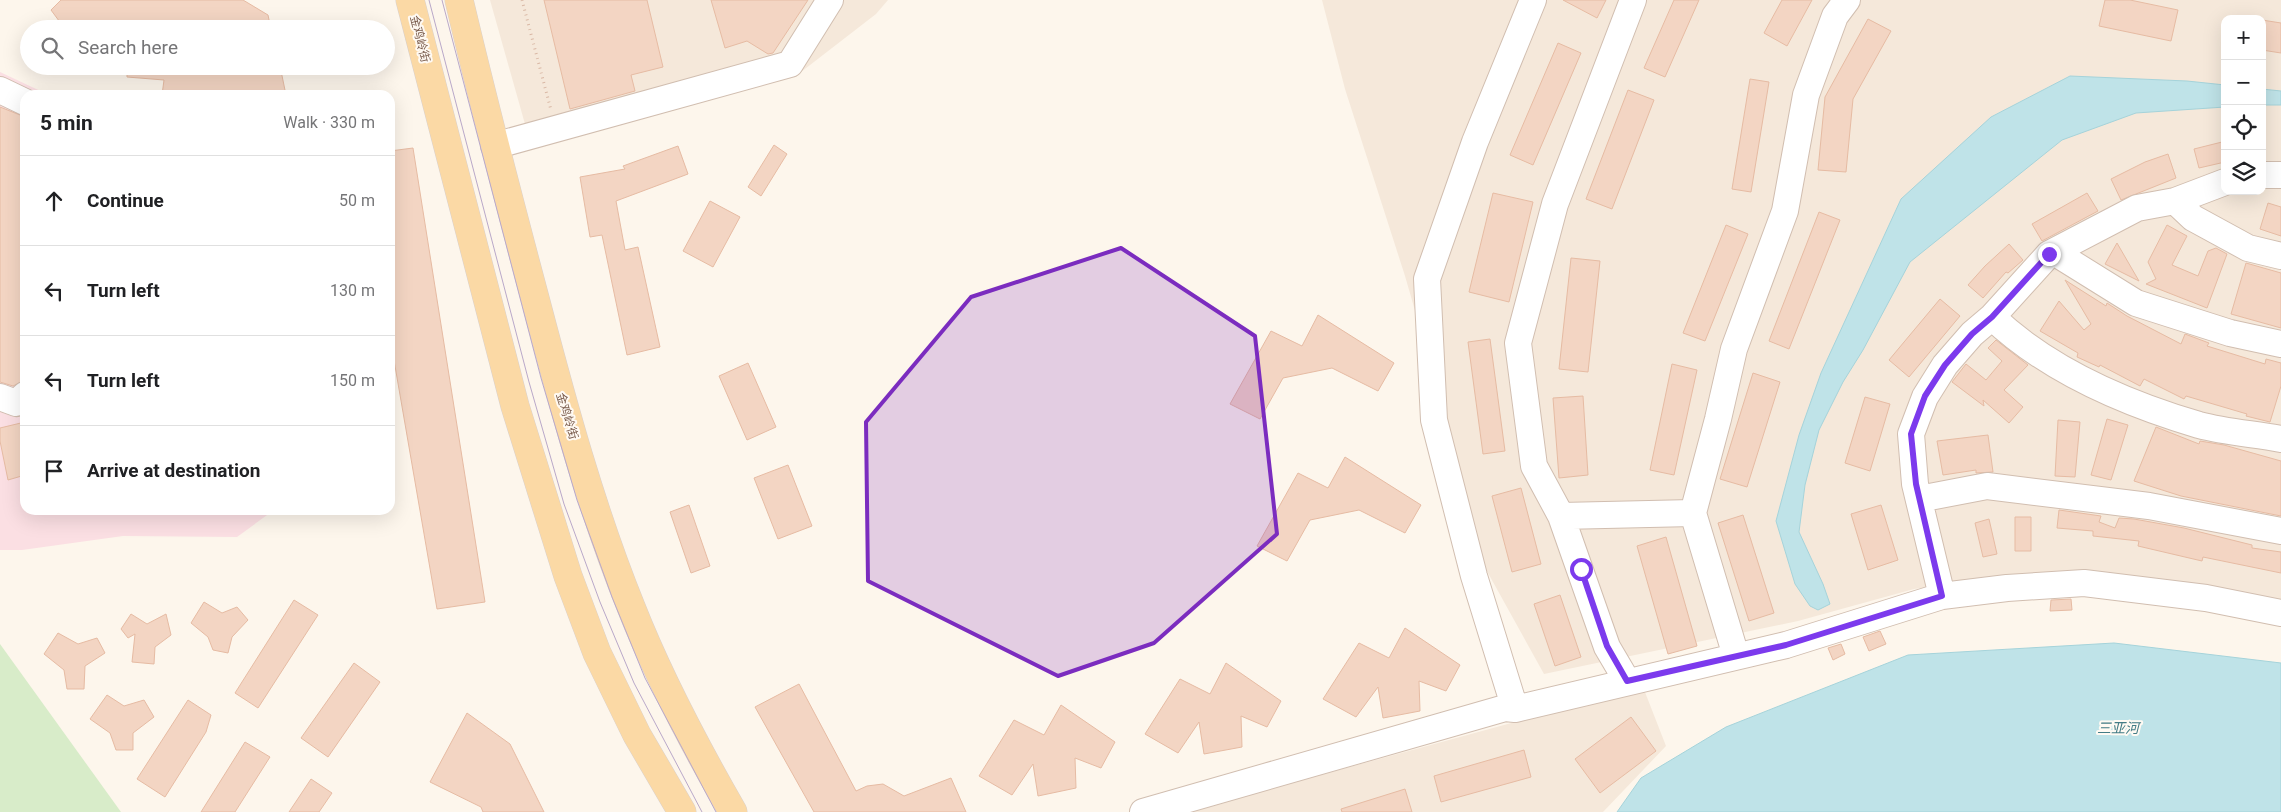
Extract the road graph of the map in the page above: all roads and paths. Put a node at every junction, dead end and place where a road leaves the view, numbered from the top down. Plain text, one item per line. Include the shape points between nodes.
1 (410, 0) edge
2 (459, 0) edge
3 (522, 0) edge
4 (830, 0) edge
5 (1533, 0) edge
6 (1633, 0) edge
7 (1847, 0) edge
8 (0, 90) edge
9 (20, 100) edge
10 (556, 130) junction
11 (494, 146) junction
12 (2266, 175) edge
13 (2281, 175) edge
14 (2221, 184) edge
15 (2175, 201) junction
16 (2054, 252) junction
17 (2281, 256) edge
18 (1992, 317) junction
19 (2281, 344) edge
20 (0, 396) edge
21 (20, 399) edge
22 (2281, 439) edge
23 (1919, 499) junction
24 (1693, 512) junction
25 (1561, 516) junction
26 (2281, 531) edge
27 (1942, 596) junction
28 (2281, 613) edge
29 (1736, 656) junction
30 (1627, 681) junction
31 (1515, 709) junction
32 (682, 812) edge
33 (733, 812) edge
34 (1143, 812) edge

1 - 32 main road, 金鸡岭街 via 515,406 568,576 597,653 637,735
2 - 11 main road, 金鸡岭街
3 - 10 path
4 - 10 street via 790,64
5 - 31 street via 1475,142 1427,278 1434,420 1474,576
6 - 25 street via 1556,204 1518,344 1534,466
7 - 24 street via 1835,16 1806,95 1785,211 1734,349
8 - 9 street
10 - 11 street
11 - 33 main road, 金鸡岭街 via 559,389 630,607 697,750
12 - 13 street
14 - 15 street
15 - 16 street via 2138,208
15 - 17 street via 2193,218 2248,248
16 - 18 street
16 - 19 street via 2136,303 2230,333
18 - 22 street via 2048,359 2090,385 2200,425
18 - 23 street via 1945,365 1925,396 1911,434
20 - 21 street via 16,403
23 - 26 street via 1987,486 2149,506
23 - 27 street
24 - 25 street
24 - 29 street
25 - 30 street via 1607,646
27 - 28 street via 2084,583 2206,598
27 - 29 street via 1786,645
29 - 30 street
30 - 31 street
31 - 34 street via 1504,708

